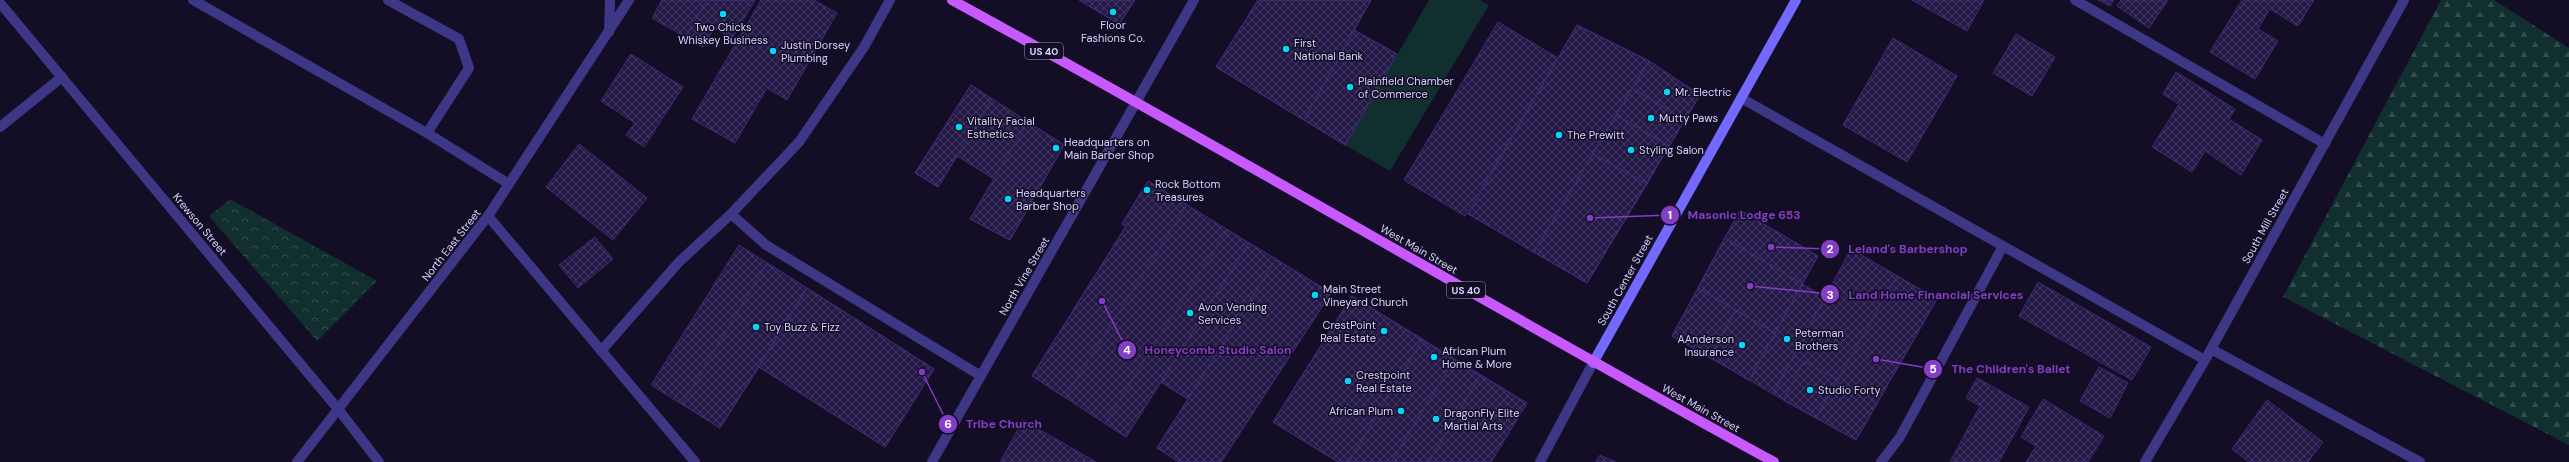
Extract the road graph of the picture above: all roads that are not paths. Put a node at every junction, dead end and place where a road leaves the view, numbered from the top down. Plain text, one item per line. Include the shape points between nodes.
1 (193, 0) edge
2 (388, 0) edge
3 (610, 0) edge
4 (629, 0) edge
5 (890, 0) edge
6 (952, 0) edge
7 (1194, 0) edge
8 (1796, 0) edge
9 (2075, 0) edge
10 (2404, 0) edge
11 (0, 3) edge
12 (609, 32) junction
13 (62, 77) junction
14 (1741, 98) junction
15 (1137, 102) junction
16 (0, 127) edge
17 (427, 133) junction
18 (2324, 144) junction
19 (509, 184) junction
20 (731, 214) junction
21 (488, 216) junction
22 (2003, 246) junction
23 (2211, 349) junction
24 (601, 351) junction
25 (2205, 360) junction
26 (1593, 362) junction
27 (981, 376) junction
28 (338, 409) junction
29 (297, 462) edge
30 (379, 462) edge
31 (695, 462) edge
32 (932, 462) edge
33 (1540, 462) edge
34 (1774, 462) edge
35 (1881, 462) edge
36 (2145, 462) edge
37 (2420, 462) edge

1 - 17 street
2 - 17 street via 458,40 469,68
3 - 12 street
4 - 12 street, North East Street
5 - 20 street via 864,47 799,142
6 - 15 main road, US 40
7 - 15 street, North Vine Street
8 - 14 main road, South Center Street
9 - 18 street
10 - 18 street, South Mill Street
11 - 13 street, Krewson Street
12 - 19 street, North East Street
13 - 16 street
13 - 28 street, Krewson Street
14 - 22 street
14 - 26 main road, South Center Street
15 - 26 main road, West Main Street / US 40
15 - 27 street, North Vine Street
17 - 19 street
18 - 23 street, South Mill Street
19 - 21 street, North East Street
20 - 24 street via 679,262
20 - 27 street via 766,245
21 - 24 street
21 - 28 street, North East Street
22 - 25 street
22 - 35 street via 1900,437
23 - 25 street, South Mill Street
23 - 37 street
24 - 31 street
25 - 36 street, South Mill Street
26 - 33 street
26 - 34 main road, West Main Street / US 40
27 - 32 street, North Vine Street
28 - 29 street, North East Street
28 - 30 street, Krewson Street

